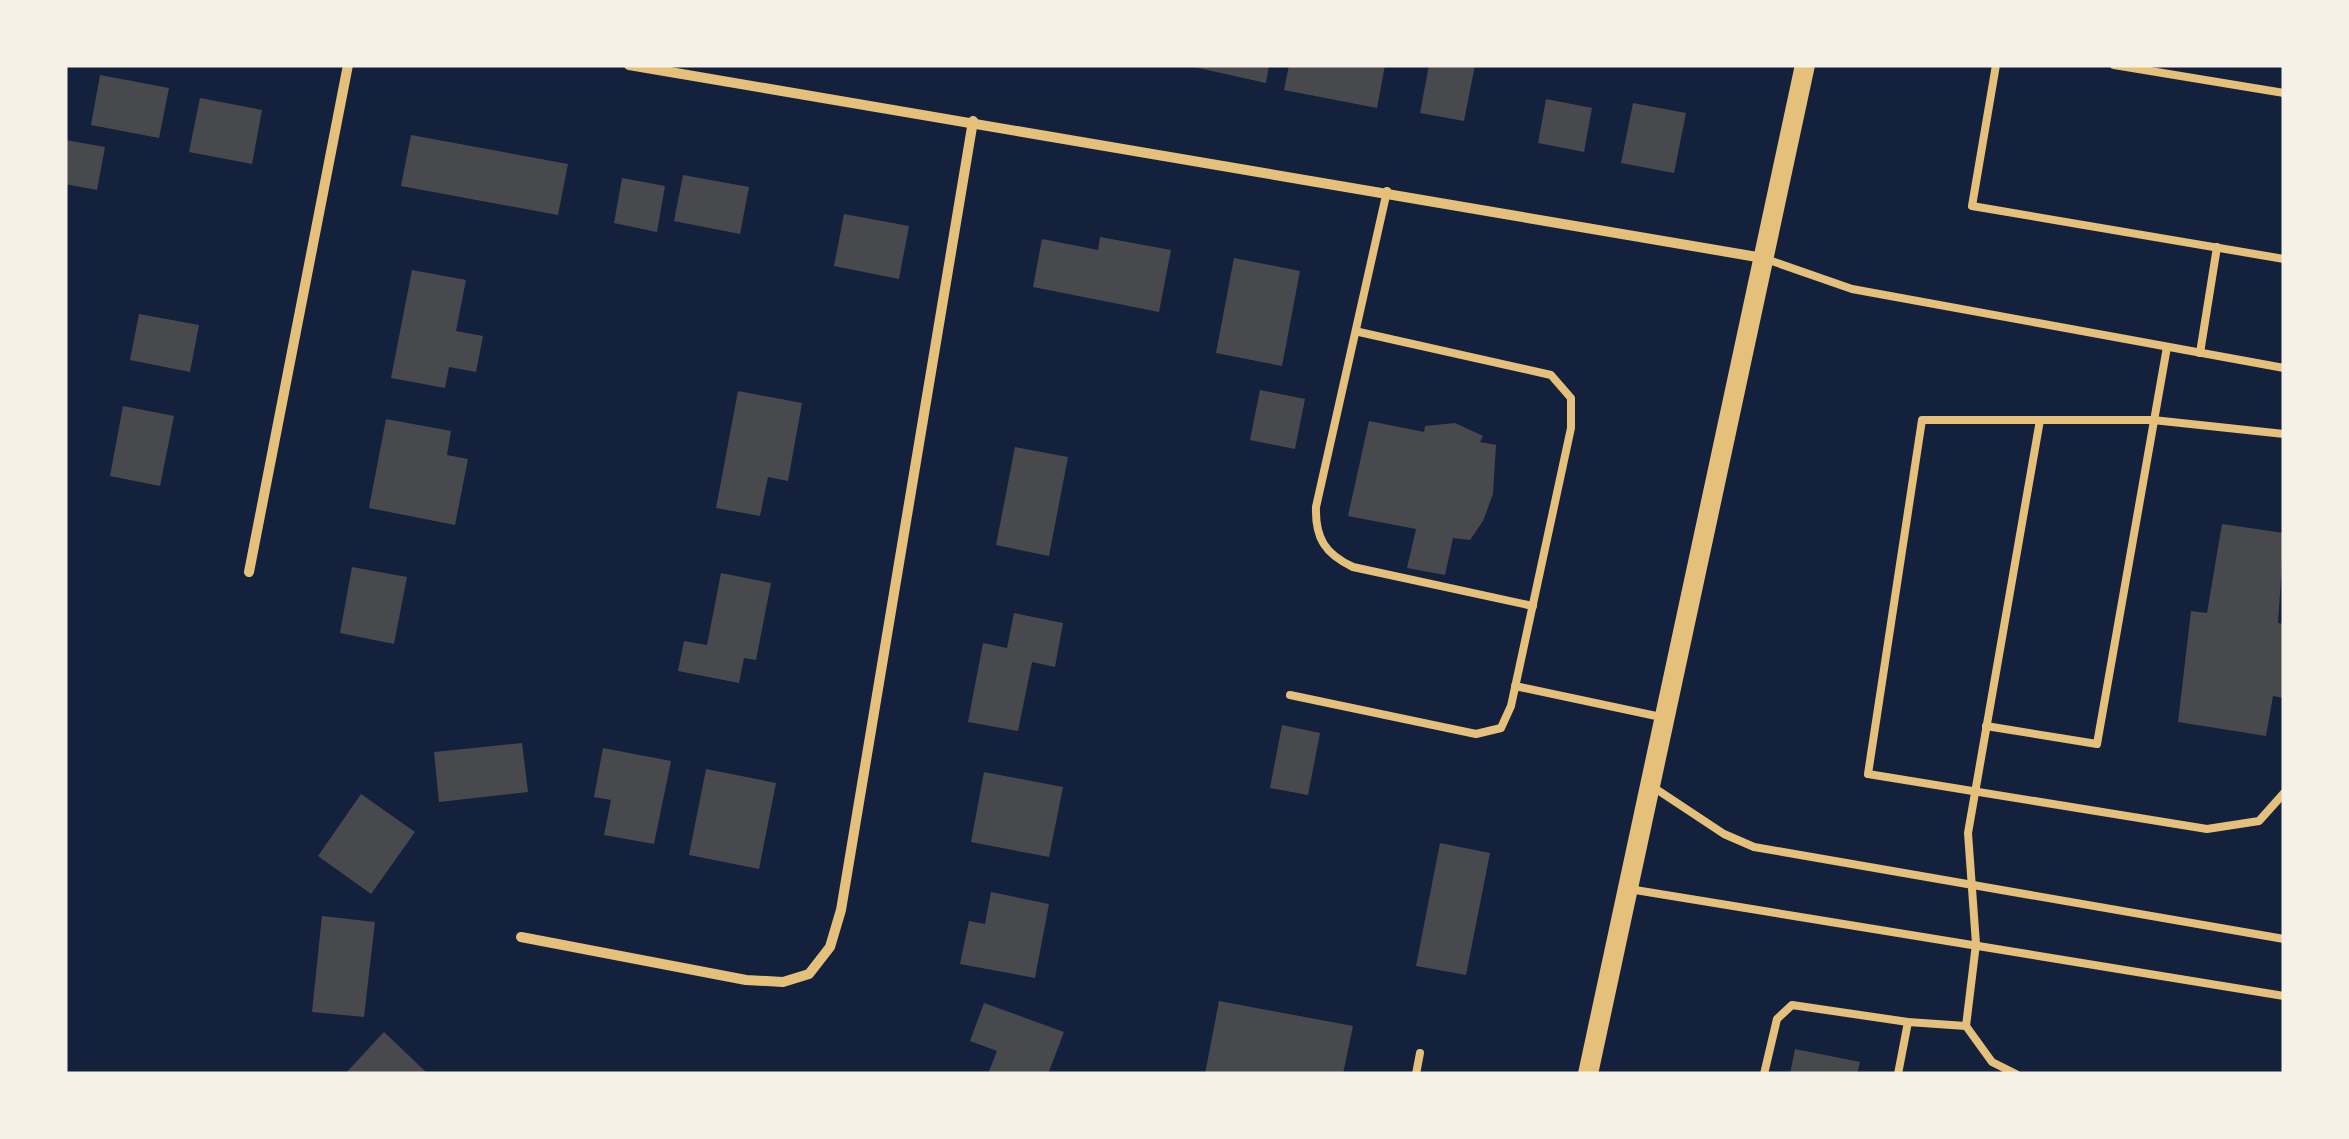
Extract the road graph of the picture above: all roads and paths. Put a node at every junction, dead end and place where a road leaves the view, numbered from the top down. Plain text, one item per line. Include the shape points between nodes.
1 (348, 65) edge
2 (629, 65) edge
3 (1805, 65) edge
4 (1996, 65) edge
5 (2114, 65) edge
6 (2284, 94) edge
7 (973, 121) junction
8 (1388, 191) junction
9 (2217, 247) junction
10 (1763, 258) junction
11 (2284, 259) edge
12 (1359, 332) junction
13 (2167, 346) junction
14 (2200, 352) junction
15 (2284, 368) edge
16 (2040, 420) junction
17 (2153, 420) junction
18 (2284, 434) edge
19 (249, 572) dead end
20 (1533, 606) junction
21 (1516, 686) junction
22 (1290, 694) dead end
23 (1666, 718) junction
24 (1986, 726) junction
25 (1650, 786) junction
26 (1976, 790) junction
27 (2284, 792) edge
28 (1973, 884) junction
29 (1628, 889) junction
30 (521, 937) dead end
31 (2284, 938) edge
32 (1976, 944) junction
33 (2284, 996) edge
34 (1908, 1022) junction
35 (1966, 1026) junction
36 (1420, 1052) dead end
37 (1416, 1074) edge
38 (1588, 1074) edge
39 (1764, 1074) edge
40 (1898, 1074) edge
41 (2016, 1074) edge

1 - 19 street
2 - 7 street
3 - 10 main road
4 - 9 lane via 1972,206
5 - 6 lane
7 - 8 street
7 - 30 street via 830,948 810,974 783,982
8 - 10 street
8 - 12 lane
9 - 11 lane
9 - 14 lane
10 - 13 lane via 1852,289
10 - 23 main road
12 - 20 lane via 1537,369 1563,384 1571,398 1572,428
12 - 20 lane via 1316,507 1315,524 1328,553 1353,566
13 - 14 lane
13 - 17 lane
14 - 15 lane
16 - 17 lane
16 - 24 lane
16 - 26 lane via 1922,420 1868,774
17 - 18 lane
17 - 24 lane via 2096,744
20 - 21 lane
21 - 22 lane via 1507,718 1491,734
21 - 23 lane
23 - 25 main road
24 - 26 lane
25 - 28 lane via 1754,847
25 - 29 main road
26 - 27 lane via 2207,829 2260,821
26 - 28 lane via 1968,850
28 - 31 lane
28 - 32 lane
29 - 32 lane
29 - 38 main road
32 - 33 lane
32 - 35 lane
34 - 35 lane
34 - 39 lane via 1792,1005 1777,1019
34 - 40 lane
35 - 41 lane via 1992,1062
36 - 37 lane

